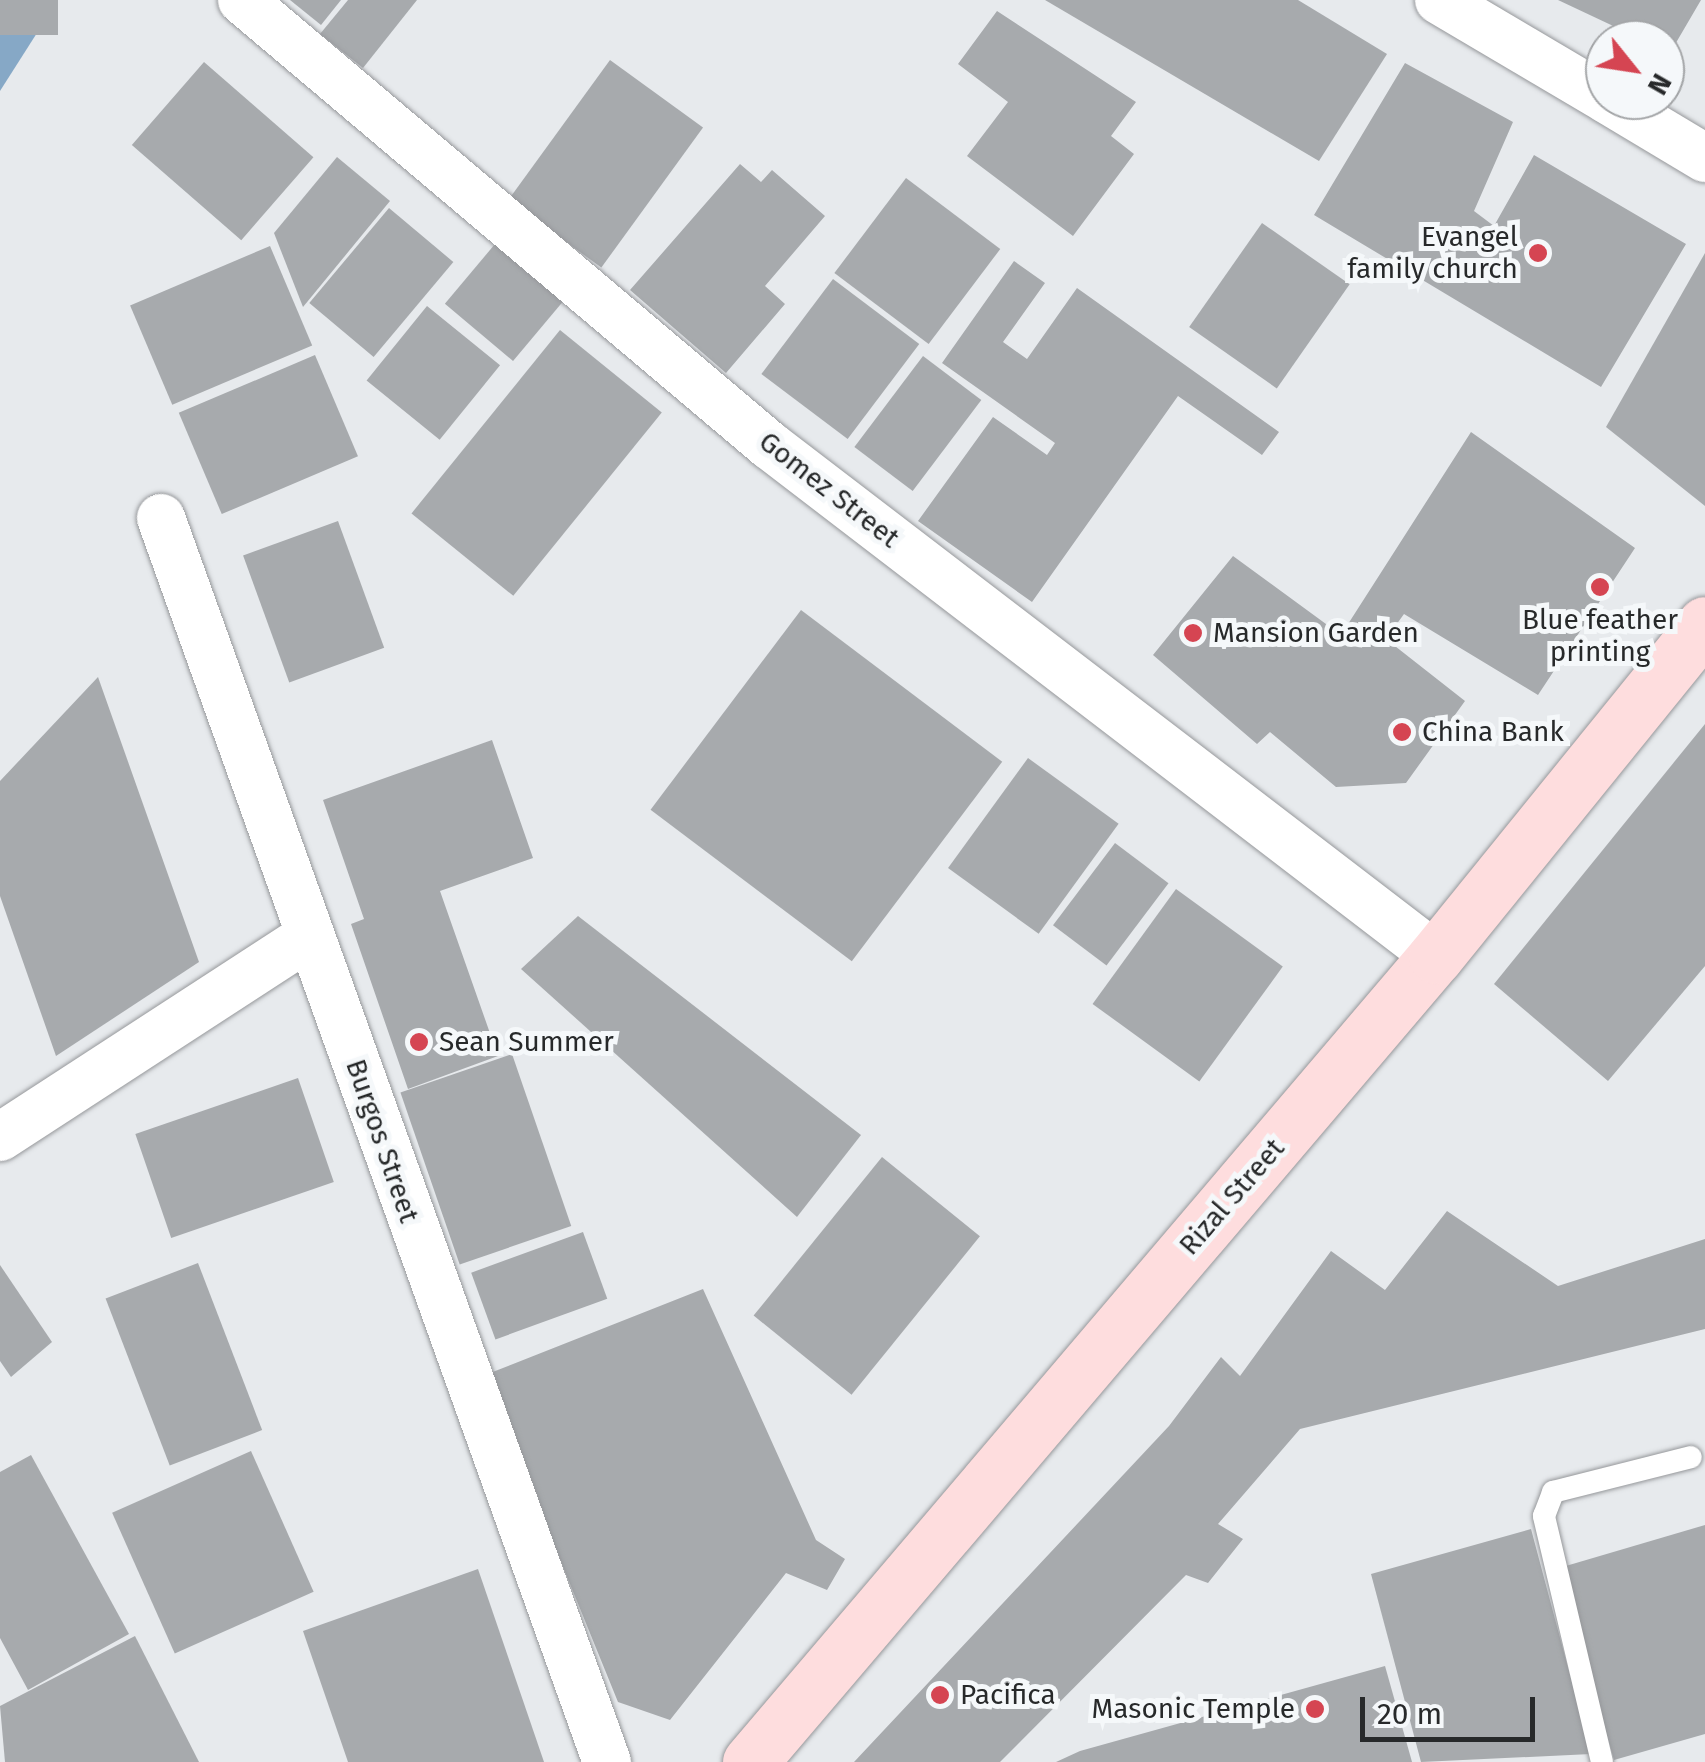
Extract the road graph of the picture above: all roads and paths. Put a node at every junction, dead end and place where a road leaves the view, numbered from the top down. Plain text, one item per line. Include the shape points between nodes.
1 (242, 0) edge
2 (1438, 0) edge
3 (1585, 87) edge
4 (1641, 120) edge
5 (1705, 158) edge
6 (161, 518) dead end
7 (1705, 624) edge
8 (309, 936) junction
9 (1436, 956) junction
10 (0, 1137) edge
11 (1690, 1457) dead end
12 (608, 1762) edge
13 (750, 1762) edge
14 (1602, 1762) edge

1 - 9 street, Gomez Street via 769,445
2 - 3 street
4 - 5 street
6 - 8 street, Burgos Street
7 - 9 main road, Rizal Street
8 - 10 street
8 - 12 street, Burgos Street
9 - 13 main road, Rizal Street
11 - 14 lane via 1553,1492 1544,1516

